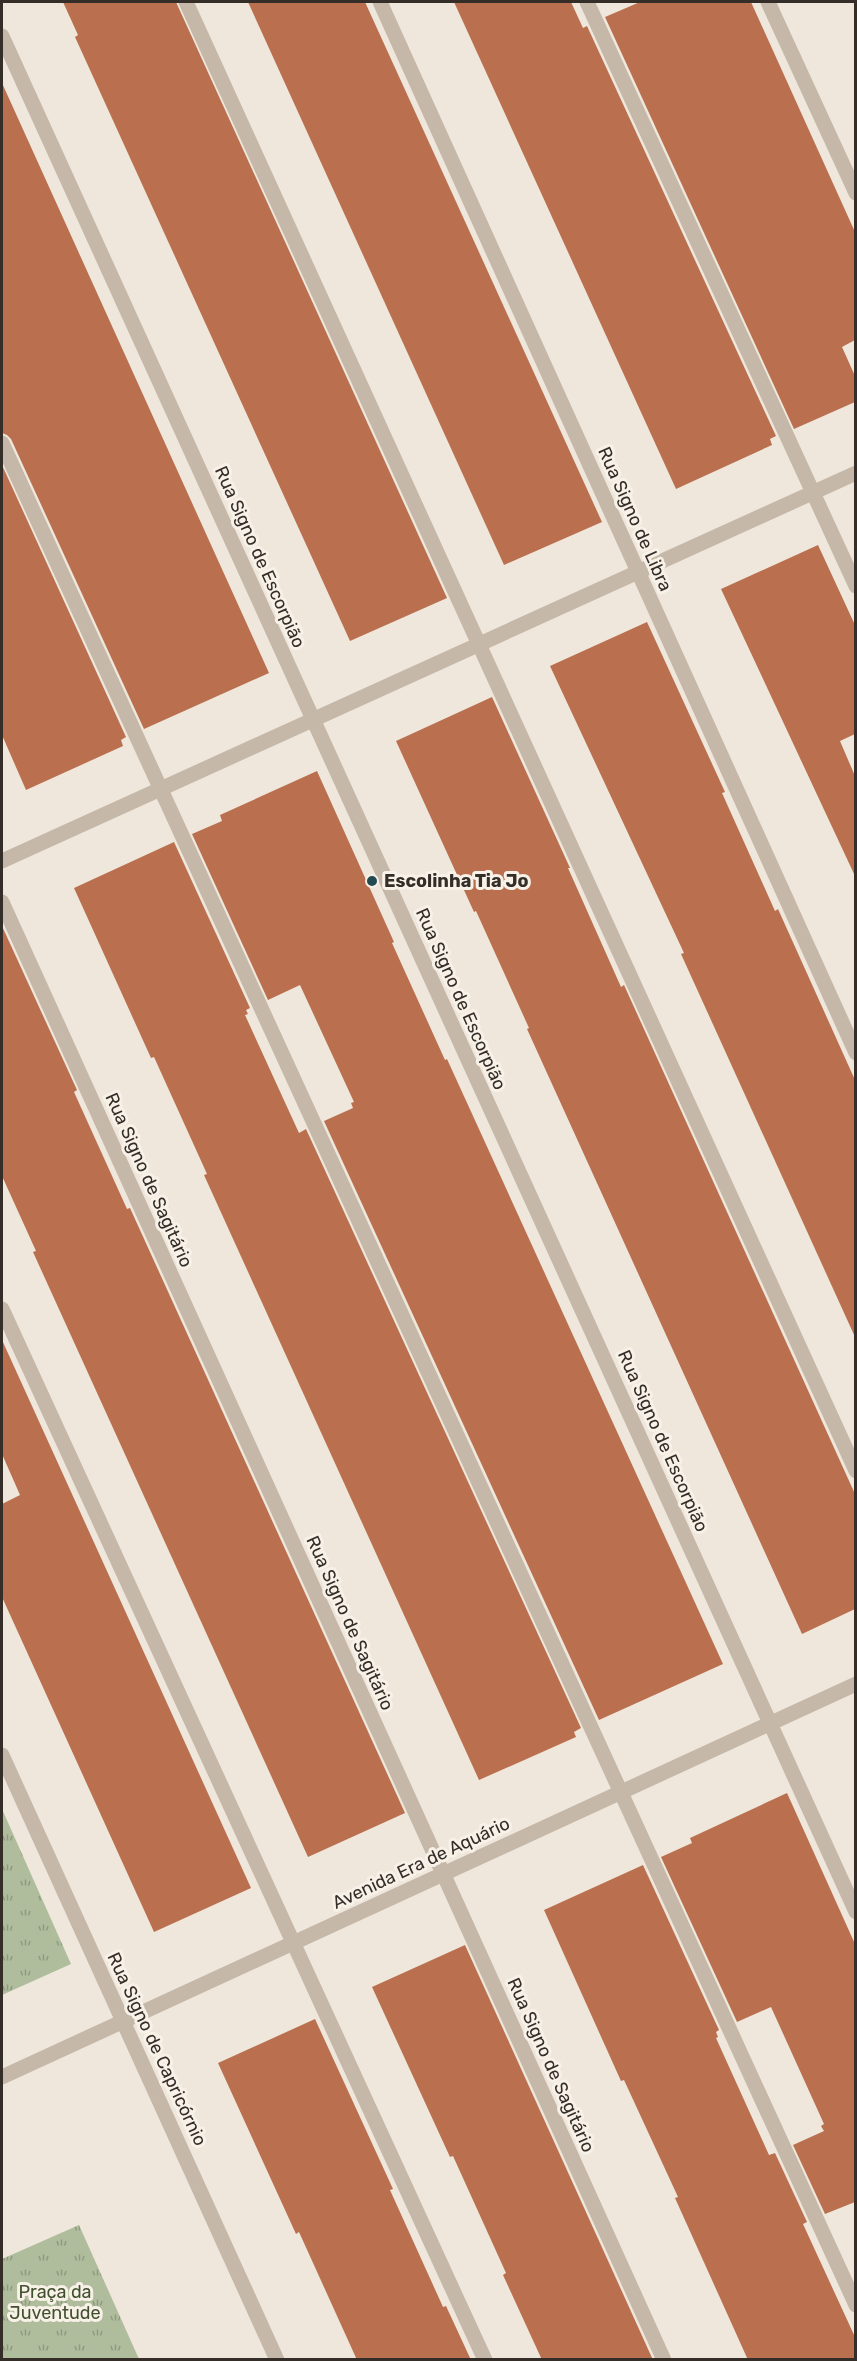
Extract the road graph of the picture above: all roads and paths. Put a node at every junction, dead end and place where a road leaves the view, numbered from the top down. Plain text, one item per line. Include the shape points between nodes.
1 (186, 2) edge
2 (380, 2) edge
3 (587, 2) edge
4 (768, 2) edge
5 (2, 36) edge
6 (855, 194) edge
7 (2, 443) edge
8 (855, 472) edge
9 (812, 492) junction
10 (638, 572) junction
11 (855, 586) edge
12 (479, 644) junction
13 (313, 720) junction
14 (160, 789) junction
15 (2, 861) edge
16 (2, 902) edge
17 (855, 1053) edge
18 (2, 1310) edge
19 (855, 1471) edge
20 (855, 1684) edge
21 (770, 1724) junction
22 (2, 1755) edge
23 (620, 1792) junction
24 (443, 1874) junction
25 (855, 1912) edge
26 (293, 1943) junction
27 (123, 2021) junction
28 (2, 2077) edge
29 (855, 2305) edge
30 (277, 2360) edge
31 (484, 2360) edge
32 (664, 2360) edge

1 - 12 street
2 - 10 street, Rua Signo de Libra
3 - 9 street
4 - 6 street
5 - 13 street, Rua Signo de Escorpião
7 - 14 street
8 - 9 street
9 - 10 street
9 - 11 street
10 - 12 street
10 - 17 street, Rua Signo de Libra
12 - 13 street
12 - 19 street
13 - 14 street
13 - 21 street, Rua Signo de Escorpião
14 - 15 street
14 - 23 street
16 - 24 street, Rua Signo de Sagitário
18 - 26 street
20 - 21 street, Avenida Era de Aquário
21 - 23 street, Avenida Era de Aquário
21 - 25 street, Rua Signo de Escorpião
22 - 27 street, Rua Signo de Capricórnio
23 - 24 street, Avenida Era de Aquário
23 - 29 street
24 - 26 street, Avenida Era de Aquário
24 - 32 street, Rua Signo de Sagitário
26 - 27 street, Avenida Era de Aquário
26 - 31 street
27 - 28 street, Avenida Era de Aquário
27 - 30 street, Rua Signo de Capricórnio

